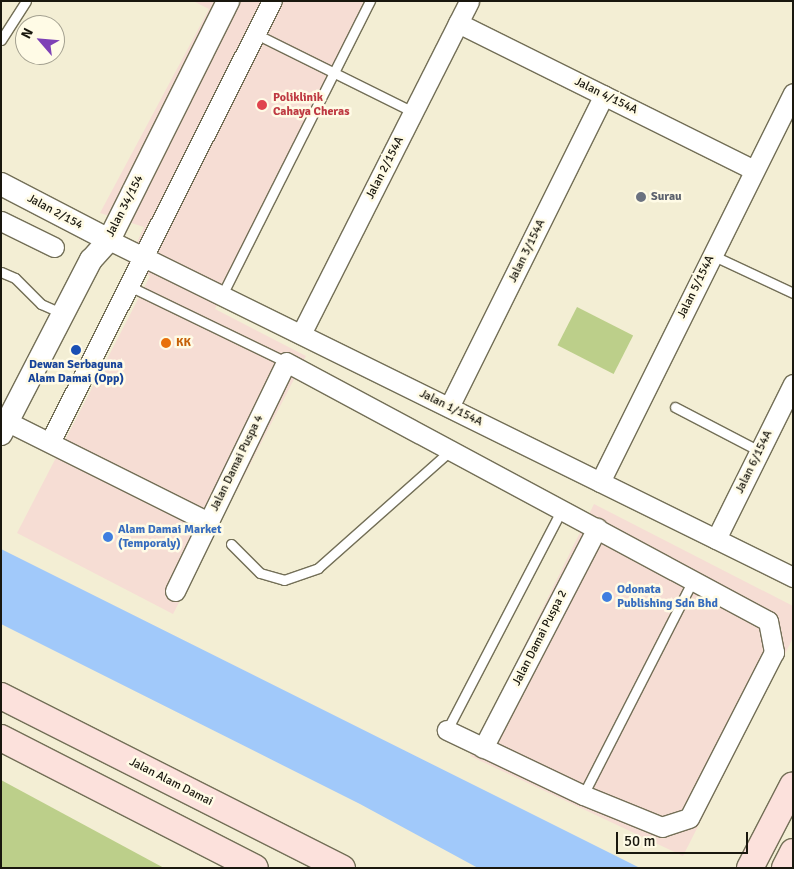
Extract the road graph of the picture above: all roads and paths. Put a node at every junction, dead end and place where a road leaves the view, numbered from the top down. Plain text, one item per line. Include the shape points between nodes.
1 (26, 1) edge
2 (228, 1) edge
3 (272, 1) edge
4 (370, 1) edge
5 (469, 1) edge
6 (458, 22) junction
7 (256, 34) junction
8 (1, 40) edge
9 (334, 73) junction
10 (793, 93) edge
11 (604, 96) junction
12 (413, 112) junction
13 (754, 170) junction
14 (1, 184) edge
15 (1, 221) edge
16 (109, 240) junction
17 (54, 247) dead end
18 (712, 254) junction
19 (144, 257) junction
20 (1, 272) edge
21 (129, 286) junction
22 (793, 293) edge
23 (222, 295) junction
24 (63, 314) junction
25 (301, 334) junction
26 (286, 362) junction
27 (793, 384) edge
28 (449, 407) junction
29 (675, 407) dead end
30 (4, 428) edge
31 (50, 442) junction
32 (451, 450) junction
33 (759, 451) junction
34 (600, 482) junction
35 (562, 509) junction
36 (209, 522) junction
37 (597, 528) junction
38 (716, 539) junction
39 (231, 544) dead end
40 (793, 577) edge
41 (693, 579) junction
42 (175, 592) dead end
43 (1, 696) edge
44 (447, 730) joint
45 (1, 738) edge
46 (483, 748) junction
47 (793, 785) edge
48 (583, 796) junction
49 (793, 852) edge
50 (255, 868) edge
51 (342, 868) edge
52 (750, 868) edge
53 (785, 868) edge

1 - 8 lane
2 - 16 street, Jalan 34/154
3 - 7 street
4 - 9 lane
5 - 6 street, Jalan 2/154A
6 - 11 street, Jalan 4/154A
6 - 12 street, Jalan 2/154A
7 - 9 lane
7 - 19 street
9 - 12 lane
9 - 23 lane
10 - 13 street, Jalan 5/154A
11 - 13 street, Jalan 4/154A
11 - 28 street, Jalan 3/154A
12 - 25 street, Jalan 2/154A
13 - 18 street, Jalan 5/154A
14 - 16 street, Jalan 2/154
15 - 17 street
16 - 19 street, Jalan 1/154A
16 - 24 street, Jalan 34/154 via 91,260
18 - 22 lane
18 - 34 street, Jalan 5/154A
19 - 21 street
19 - 23 street, Jalan 1/154A
20 - 24 lane via 15,278 41,304
21 - 26 lane
21 - 31 street
23 - 25 street, Jalan 1/154A
24 - 30 street, Jalan 34/154
25 - 28 street, Jalan 1/154A
26 - 32 street
26 - 36 street, Jalan Damai Puspa 4
27 - 33 street, Jalan 6/154A
28 - 34 street, Jalan 1/154A
29 - 33 lane
30 - 31 street
31 - 36 street
32 - 35 street
32 - 39 lane via 318,568 284,580 260,573
33 - 38 street, Jalan 6/154A
34 - 38 street, Jalan 1/154A
35 - 37 street
35 - 44 lane
36 - 42 street, Jalan Damai Puspa 4
37 - 41 street
37 - 46 street, Jalan Damai Puspa 2
38 - 40 street, Jalan 1/154A
41 - 48 lane
41 - 48 street via 768,621 774,652 689,818 662,826
43 - 51 main road, Jalan Alam Damai
44 - 46 street
45 - 50 main road
46 - 48 street
47 - 52 main road
49 - 53 main road

